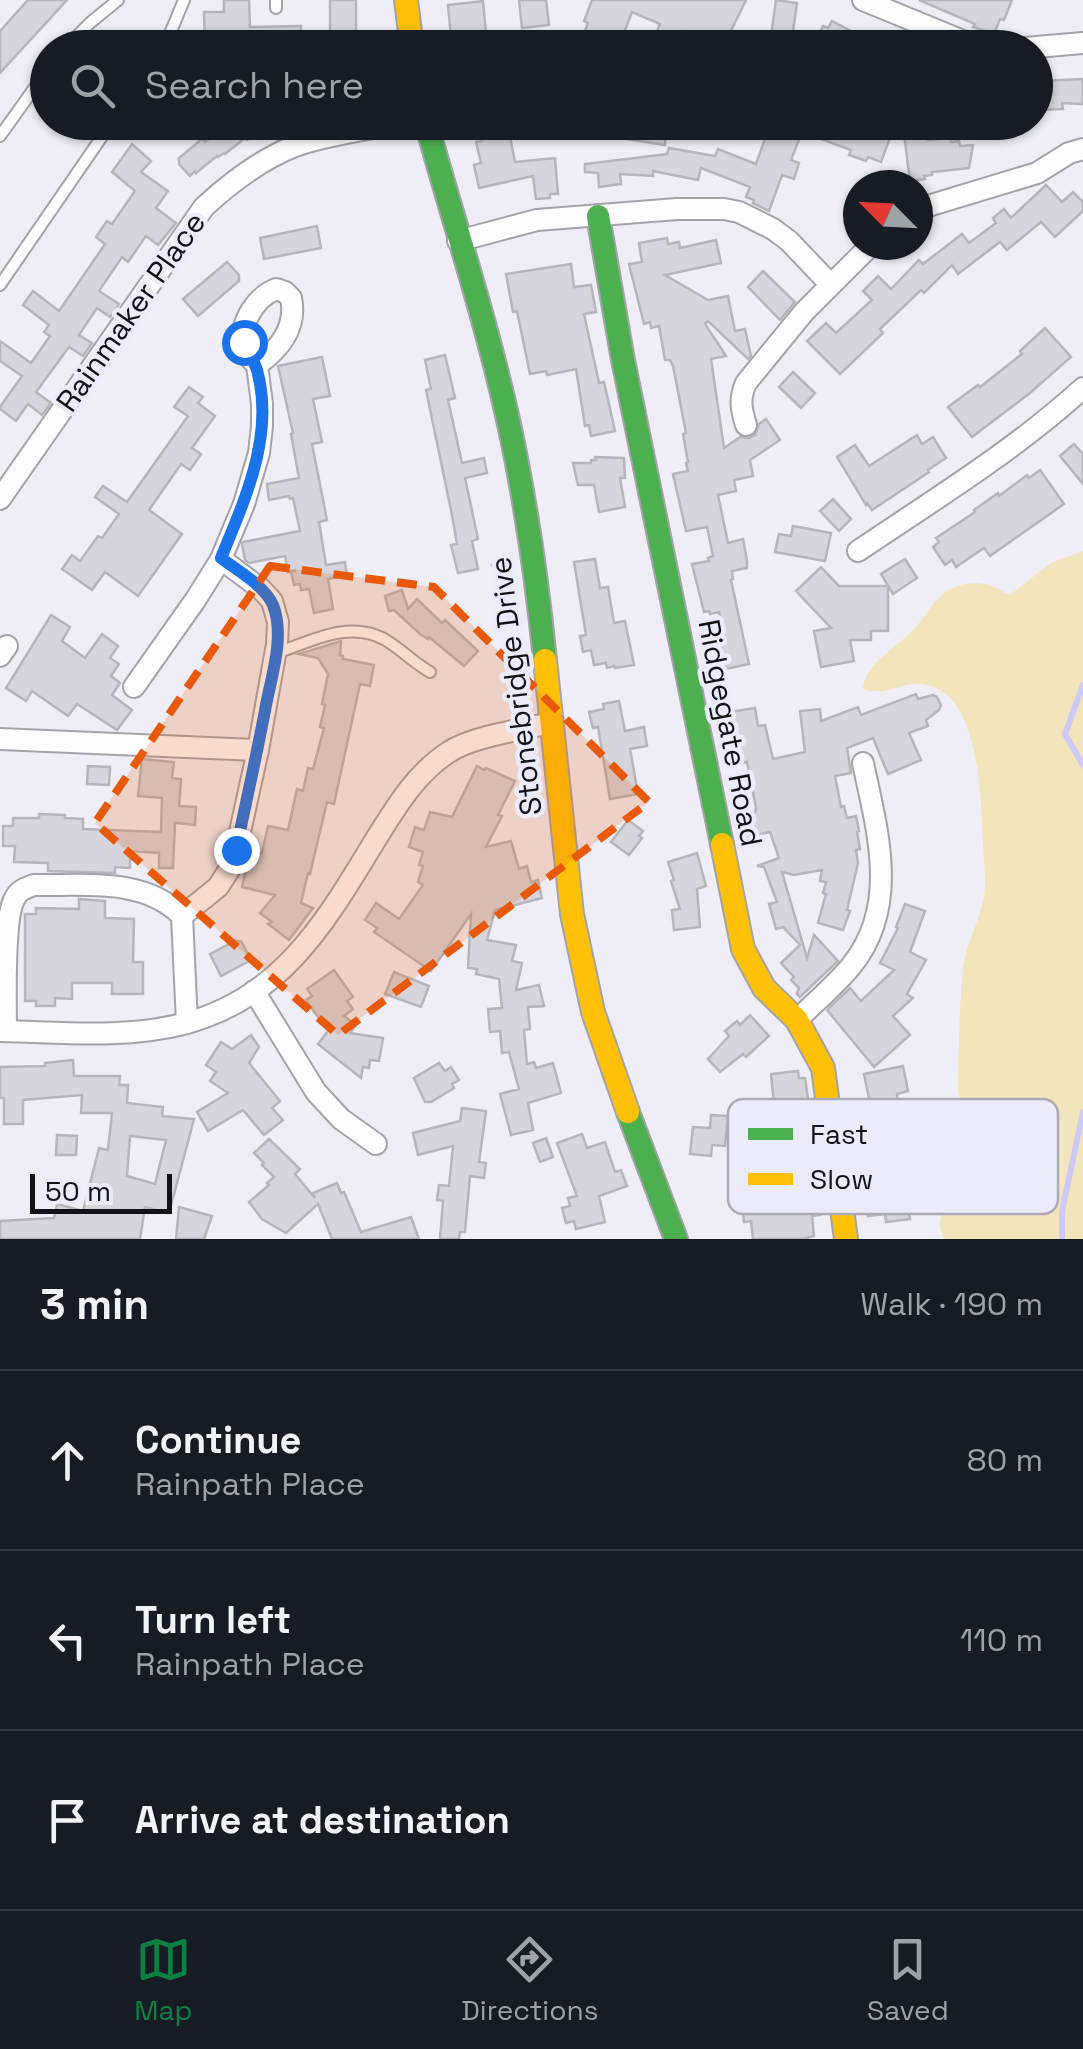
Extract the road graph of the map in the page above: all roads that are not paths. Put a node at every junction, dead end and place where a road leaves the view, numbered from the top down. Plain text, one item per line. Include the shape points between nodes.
1 (118, 0) edge
2 (184, 0) edge
3 (406, 0) edge
4 (863, 0) edge
5 (886, 4) edge
6 (82, 30) edge
7 (172, 30) edge
8 (410, 30) edge
9 (941, 30) edge
10 (1083, 43) edge
11 (1053, 46) edge
12 (30, 94) edge
13 (0, 136) edge
14 (100, 140) edge
15 (321, 140) edge
16 (431, 140) edge
17 (1083, 148) edge
18 (933, 205) edge
19 (598, 216) junction
20 (458, 241) junction
21 (855, 260) edge
22 (830, 284) junction
23 (0, 285) edge
24 (256, 366) dead end
25 (1083, 388) edge
26 (746, 425) dead end
27 (0, 498) edge
28 (858, 551) dead end
29 (221, 558) junction
30 (276, 653) junction
31 (430, 672) dead end
32 (134, 687) dead end
33 (552, 723) junction
34 (0, 739) edge
35 (258, 750) junction
36 (863, 763) dead end
37 (182, 916) junction
38 (254, 992) junction
39 (796, 1020) junction
40 (187, 1022) junction
41 (3, 1031) edge
42 (827, 1099) edge
43 (376, 1144) dead end
44 (843, 1214) edge
45 (676, 1239) edge
46 (846, 1239) edge

1 - 6 lane
2 - 7 lane
3 - 8 street
4 - 5 street
5 - 9 street
10 - 11 street
12 - 13 lane
14 - 23 lane
15 - 27 street, Rainmaker Place via 280,153 204,207
16 - 20 street, Stonebridge Drive
17 - 18 street via 1037,173
19 - 20 street via 536,220
19 - 22 street via 739,212 789,241
19 - 39 street, Ridgegate Road via 743,949 764,988
20 - 33 street, Stonebridge Drive via 514,448
21 - 22 street
22 - 26 street via 746,383 740,396
24 - 29 street via 259,453
25 - 28 street via 998,457
29 - 30 street via 272,601
29 - 32 street
30 - 31 lane via 351,630 382,638
30 - 35 street
33 - 38 street via 452,749 430,766 308,943
33 - 45 street, Stonebridge Drive via 584,977
34 - 35 street
35 - 37 street via 229,870
36 - 39 street via 882,864 877,911 852,965
37 - 40 street
37 - 41 street via 165,901 126,888 34,884 21,890 8,919
38 - 40 street
38 - 43 street via 316,1092
39 - 42 street, Ridgegate Road via 823,1068
40 - 41 street via 135,1032
44 - 46 street, Ridgegate Road

